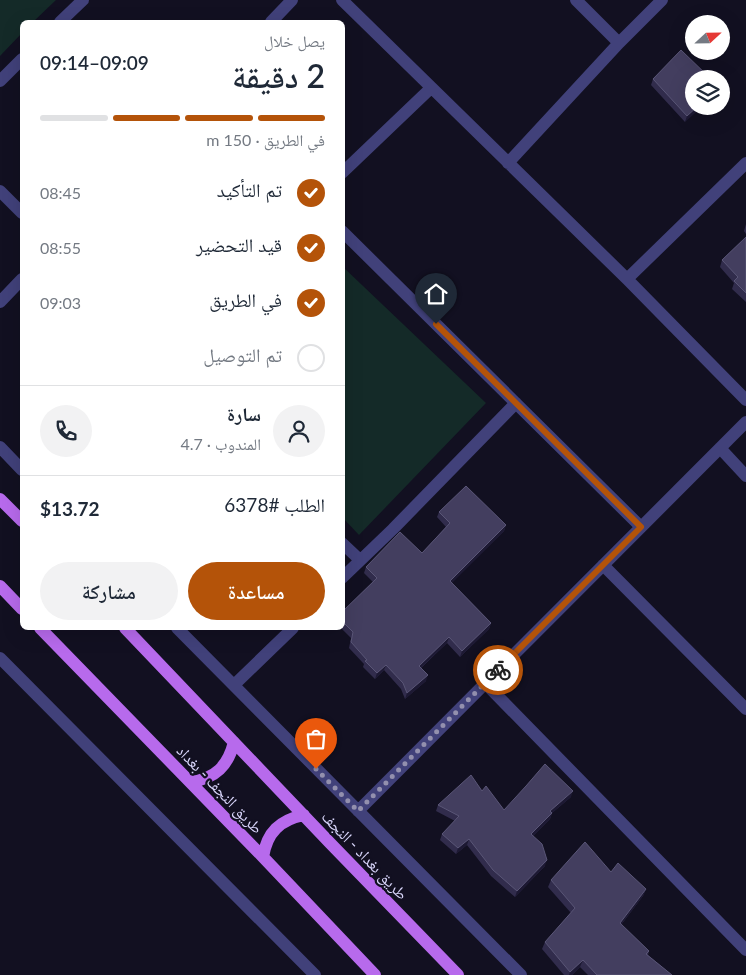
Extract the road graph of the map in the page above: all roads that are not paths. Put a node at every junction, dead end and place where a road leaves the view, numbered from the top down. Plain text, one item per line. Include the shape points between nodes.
1 (83, 0) edge
2 (292, 0) edge
3 (342, 0) edge
4 (576, 0) edge
5 (662, 0) edge
6 (62, 20) edge
7 (273, 20) edge
8 (619, 43) junction
9 (20, 61) edge
10 (0, 81) edge
11 (431, 88) junction
12 (508, 163) junction
13 (746, 163) edge
14 (345, 170) edge
15 (0, 191) edge
16 (20, 211) edge
17 (345, 234) edge
18 (627, 279) junction
19 (20, 281) edge
20 (0, 302) edge
21 (746, 400) edge
22 (516, 403) junction
23 (746, 422) edge
24 (0, 447) edge
25 (720, 448) junction
26 (20, 468) edge
27 (746, 476) edge
28 (0, 499) edge
29 (20, 519) edge
30 (641, 527) junction
31 (345, 546) edge
32 (360, 560) junction
33 (603, 565) junction
34 (345, 575) edge
35 (0, 586) edge
36 (20, 607) edge
37 (42, 630) edge
38 (127, 630) edge
39 (180, 630) edge
40 (290, 630) edge
41 (0, 658) edge
42 (485, 683) junction
43 (234, 686) junction
44 (746, 709) edge
45 (234, 742) junction
46 (191, 782) junction
47 (358, 811) junction
48 (304, 814) junction
49 (264, 856) junction
50 (745, 946) edge
51 (315, 975) edge
52 (375, 975) edge
53 (458, 975) edge
54 (521, 975) edge

1 - 6 street
2 - 7 street
3 - 11 street
4 - 8 street
5 - 8 street
8 - 12 street
9 - 10 street
11 - 12 street
11 - 14 street
12 - 18 street
13 - 18 street
15 - 16 street
17 - 22 street
18 - 21 street
19 - 20 street
22 - 30 street
22 - 32 street
23 - 25 street
24 - 26 street
25 - 27 street
25 - 30 street
28 - 29 main road
30 - 33 street
31 - 32 street
32 - 34 street
33 - 42 street
33 - 44 street
35 - 36 main road
37 - 46 main road, طريق النجف - بغداد
38 - 45 main road, طريق بغداد - النجف
39 - 43 street
40 - 43 street
41 - 51 street
42 - 47 street
42 - 50 street
43 - 47 street
45 - 46 main road via 220,770
45 - 48 main road, طريق بغداد - النجف
46 - 49 main road, طريق النجف - بغداد
47 - 54 street
48 - 49 main road via 276,828 265,846
48 - 53 main road, طريق بغداد - النجف
49 - 52 main road, طريق النجف - بغداد

